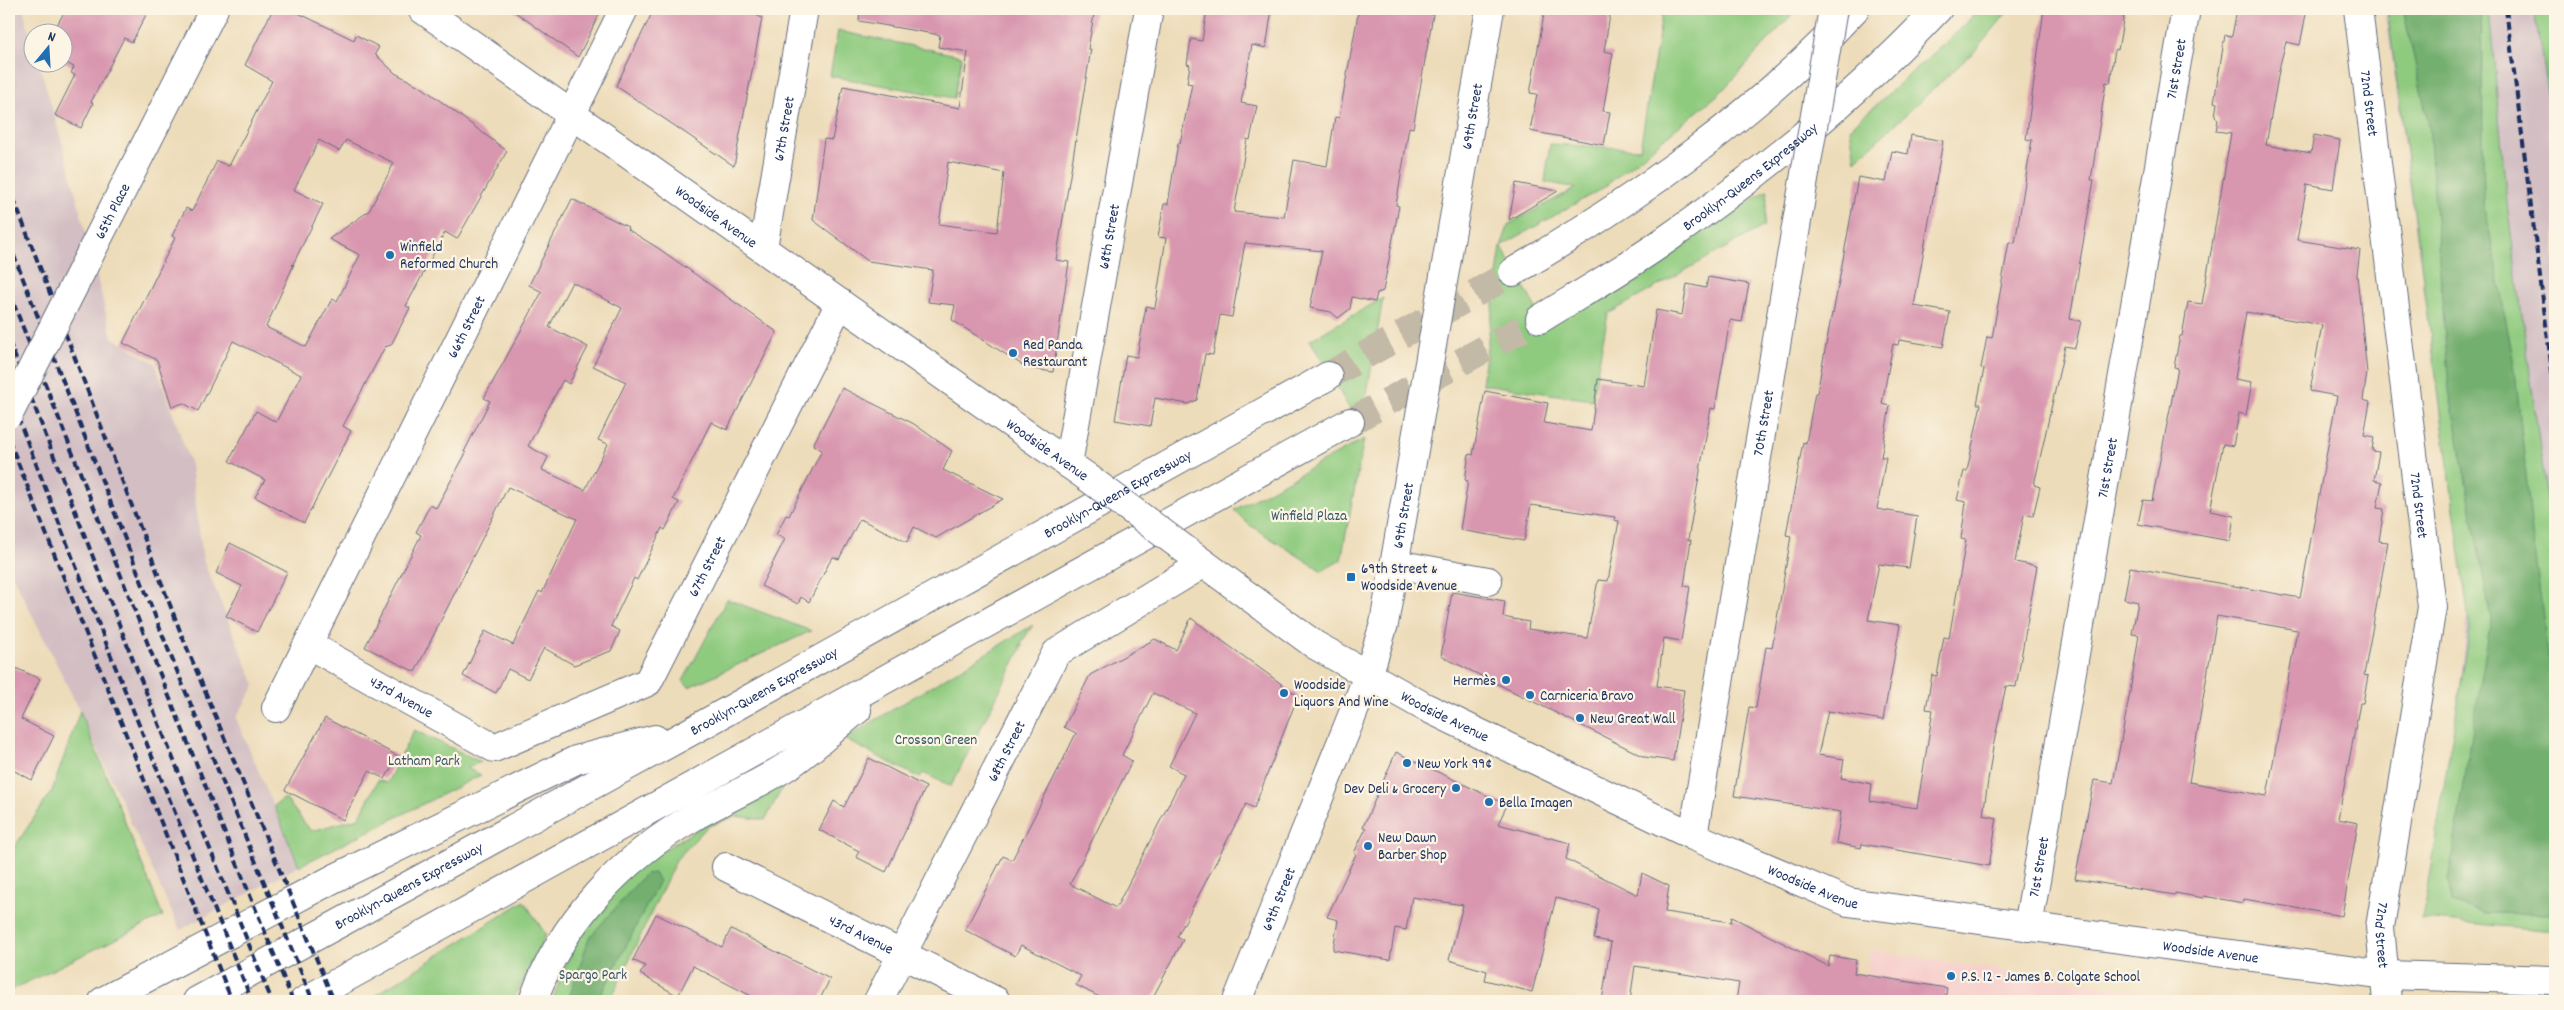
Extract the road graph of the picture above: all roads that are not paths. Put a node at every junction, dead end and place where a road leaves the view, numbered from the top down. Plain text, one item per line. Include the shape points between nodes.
1 (214, 9) edge
2 (422, 9) edge
3 (624, 9) edge
4 (804, 9) edge
5 (1149, 9) edge
6 (1490, 9) edge
7 (1833, 9) edge
8 (1855, 9) edge
9 (1938, 9) edge
10 (2186, 9) edge
11 (2358, 9) edge
12 (573, 115) junction
13 (763, 248) junction
14 (1513, 272) tunnel mouth
15 (840, 303) junction
16 (1540, 319) tunnel mouth
17 (1328, 376) tunnel mouth
18 (9, 414) edge
19 (1350, 422) tunnel mouth
20 (1078, 470) junction
21 (1193, 556) junction
22 (1396, 564) junction
23 (1488, 581) dead end
24 (308, 645) junction
25 (912, 665) junction
26 (1368, 676) junction
27 (276, 708) dead end
28 (697, 728) junction
29 (494, 748) joint
30 (1693, 836) junction
31 (726, 867) dead end
32 (2028, 927) junction
33 (901, 956) junction
34 (2385, 975) junction
35 (2555, 980) edge
36 (103, 1001) edge
37 (197, 1001) edge
38 (304, 1001) edge
39 (533, 1001) edge
40 (878, 1001) edge
41 (996, 1001) edge
42 (1237, 1001) edge
43 (2387, 1001) edge

1 - 18 main road, 65th Place, bridge
2 - 12 main road, Woodside Avenue
3 - 12 main road, 66th Street
4 - 13 main road, 67th Street
5 - 20 main road, 68th Street
6 - 22 main road, 69th Street
7 - 30 main road, 70th Street, bridge
8 - 14 main road via 1812,54 1669,170 1622,205
9 - 16 main road, Brooklyn-Queens Expressway via 1911,38 1773,161 1655,248
10 - 32 main road, 71st Street
11 - 34 main road, 72nd Street via 2432,607 2380,927
12 - 13 main road, Woodside Avenue
12 - 24 main road, 66th Street
13 - 15 main road, Woodside Avenue
15 - 20 main road, Woodside Avenue
15 - 29 main road, 67th Street via 648,682
17 - 28 main road, Brooklyn-Queens Expressway
19 - 25 main road
20 - 21 main road, Woodside Avenue, bridge
21 - 26 main road, Woodside Avenue via 1315,645
21 - 33 main road, 68th Street via 1056,653
22 - 23 main road
22 - 26 main road, 69th Street via 1384,624
24 - 27 main road, 66th Street
24 - 29 main road, 43rd Avenue
25 - 38 main road
25 - 39 main road via 792,763 674,829 632,860 600,892 563,938
26 - 30 main road, Woodside Avenue via 1423,706
26 - 42 main road, 69th Street
28 - 36 main road via 576,760 333,879
28 - 37 main road, Brooklyn-Queens Expressway
30 - 32 main road, Woodside Avenue via 1848,902
31 - 33 main road, 43rd Avenue
32 - 34 main road, Woodside Avenue
33 - 40 main road, 68th Street
33 - 41 main road, 43rd Avenue
34 - 35 main road, Woodside Avenue
34 - 43 main road, 72nd Street

